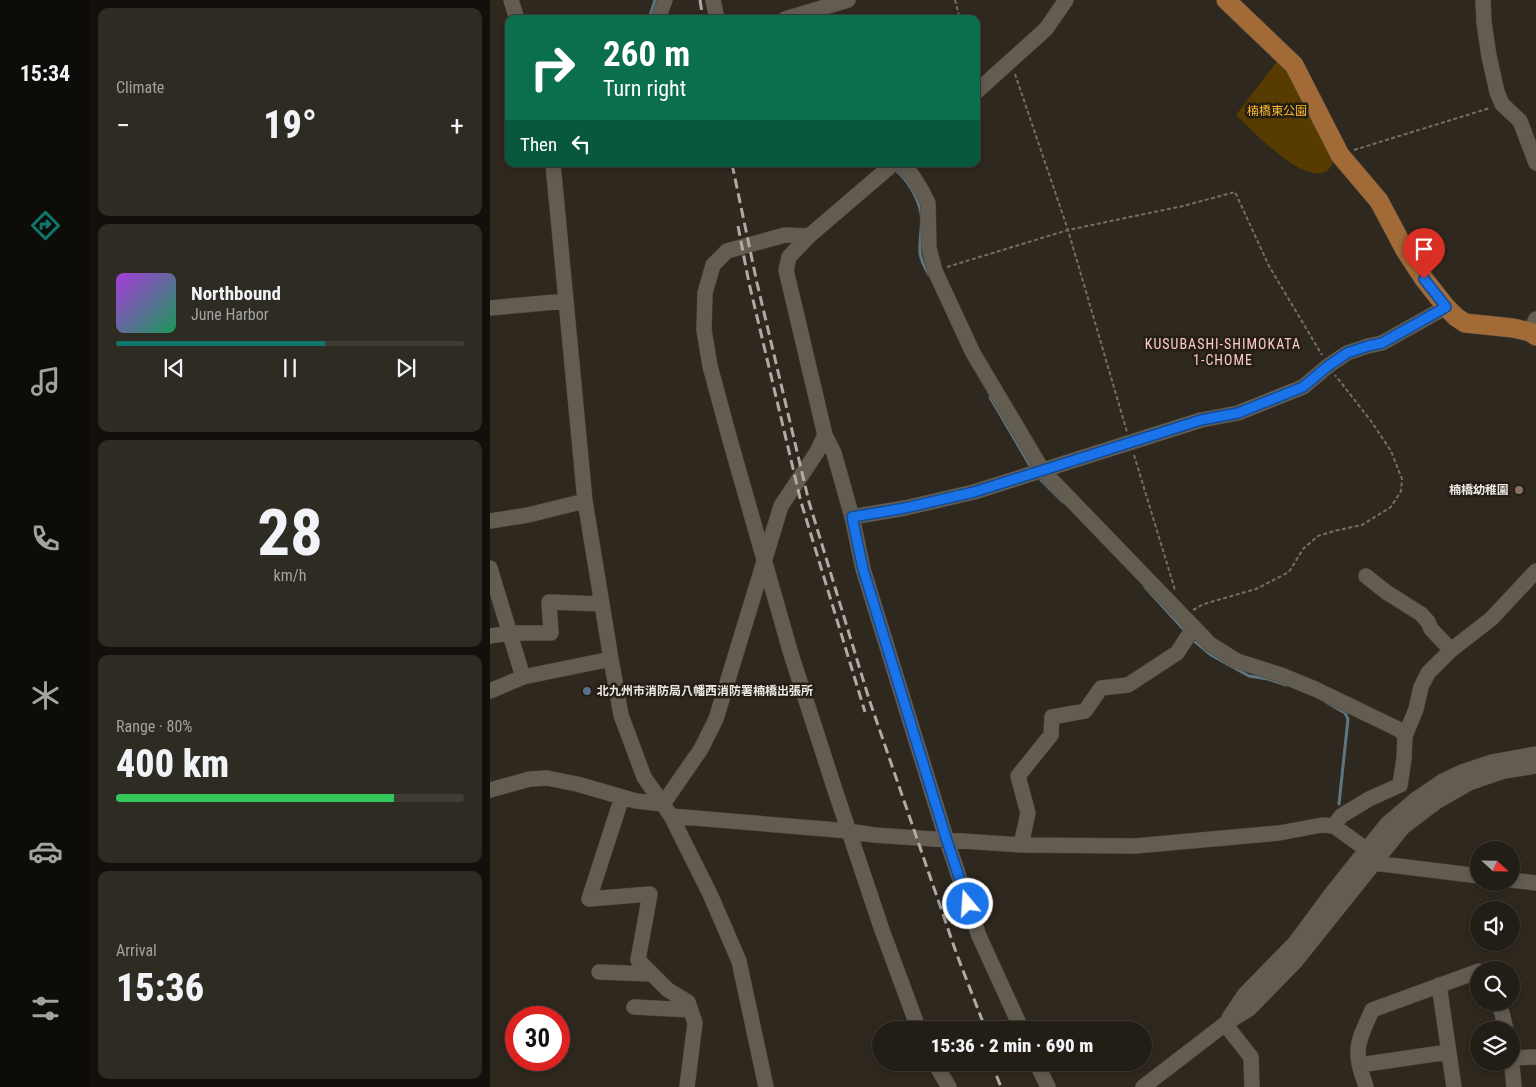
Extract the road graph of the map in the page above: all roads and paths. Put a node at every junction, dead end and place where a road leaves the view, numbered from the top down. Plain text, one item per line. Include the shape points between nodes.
1 (511, 0) edge
2 (665, 0) edge
3 (714, 0) edge
4 (848, 0) edge
5 (954, 0) edge
6 (1066, 0) edge
7 (1226, 0) edge
8 (1483, 0) edge
9 (516, 15) edge
10 (659, 15) edge
11 (716, 15) edge
12 (798, 15) edge
13 (959, 15) edge
14 (1011, 62) junction
15 (980, 89) edge
16 (1502, 104) junction
17 (1340, 155) junction
18 (1536, 163) edge
19 (553, 167) edge
20 (890, 167) edge
21 (904, 167) edge
22 (1068, 230) junction
23 (809, 236) junction
24 (935, 271) junction
25 (566, 301) junction
26 (1446, 307) junction
27 (490, 308) edge
28 (1534, 329) edge
29 (1328, 366) junction
30 (825, 434) junction
31 (1130, 443) junction
32 (1043, 471) junction
33 (585, 501) junction
34 (852, 517) junction
35 (490, 521) edge
36 (764, 562) junction
37 (1536, 571) edge
38 (491, 576) edge
39 (1366, 576) dead end
40 (1176, 592) dead end
41 (602, 604) junction
42 (1189, 622) junction
43 (510, 633) junction
44 (490, 636) edge
45 (1451, 650) junction
46 (611, 658) junction
47 (523, 677) junction
48 (490, 690) edge
49 (1405, 736) junction
50 (1536, 754) edge
51 (1536, 766) edge
52 (490, 790) edge
53 (622, 797) junction
54 (667, 810) junction
55 (1334, 826) junction
56 (849, 831) junction
57 (947, 841) junction
58 (1021, 845) junction
59 (1370, 857) junction
60 (1470, 874) edge
61 (1520, 881) edge
62 (1536, 882) edge
63 (599, 972) dead end
64 (652, 974) junction
65 (1470, 974) edge
66 (1439, 985) junction
67 (634, 1007) dead end
68 (691, 1010) junction
69 (916, 1021) edge
70 (1018, 1021) edge
71 (1226, 1024) junction
72 (1448, 1052) junction
73 (1536, 1056) edge
74 (1520, 1057) edge
75 (1360, 1066) junction
76 (939, 1071) edge
77 (1040, 1071) edge
78 (1513, 1071) edge
79 (687, 1087) edge
80 (766, 1087) edge
81 (949, 1087) edge
82 (1048, 1087) edge
83 (1143, 1087) edge
84 (1252, 1087) edge
85 (1366, 1087) edge
86 (1454, 1087) edge
87 (1514, 1087) edge

1 - 9 street
2 - 10 street
3 - 11 street
4 - 12 street
5 - 13 path
6 - 14 street via 1046,30
7 - 17 main road via 1294,66
8 - 16 street via 1489,56
14 - 15 street
14 - 22 path
16 - 17 path
16 - 18 street via 1520,121
17 - 26 main road via 1379,201 1405,250
19 - 25 street
20 - 23 street
21 - 24 street via 928,203 930,248
22 - 24 path
22 - 29 path via 1234,192 1269,266
22 - 31 path
23 - 30 street via 789,257 786,270
23 - 36 street via 785,235 728,251 713,265 705,293 704,330 710,366
24 - 32 street via 973,353
25 - 27 street
25 - 33 street
26 - 28 main road via 1466,323
26 - 29 street via 1382,343 1347,353
29 - 31 street via 1303,387 1288,394 1238,413 1201,420
29 - 42 path via 1391,451 1402,479 1401,491 1391,507 1362,525 1318,536 1303,549 1289,572 1256,589 1204,604
30 - 34 street via 834,453
30 - 36 street via 817,452 781,506
31 - 32 street
31 - 40 path
32 - 34 street via 974,492
32 - 42 street
33 - 35 street
33 - 41 street
34 - 57 street via 863,569
36 - 54 street via 716,719
36 - 56 street
37 - 45 street via 1491,619
38 - 43 street
39 - 45 street via 1421,614
41 - 43 street via 549,602 551,633
41 - 46 street
42 - 49 street via 1210,644 1237,661 1315,688 1400,730
42 - 58 street via 1177,654 1128,686 1100,688 1085,710 1052,717 1051,735 1018,776 1028,813
43 - 44 street
43 - 47 street
45 - 49 street via 1428,673
46 - 47 street
46 - 54 street via 621,715 644,777
47 - 48 street
49 - 55 street via 1400,786 1340,816
50 - 59 street via 1492,762 1443,781 1414,800 1387,824
51 - 59 street via 1504,771 1469,783 1436,802
52 - 53 street via 530,779 547,778
53 - 54 street
53 - 64 street via 588,899 650,894 638,960
54 - 56 street
54 - 80 street via 710,894 739,961
55 - 58 street via 1135,846
55 - 59 street
56 - 57 street
56 - 69 street
57 - 58 street
57 - 70 street via 979,936
59 - 60 street
59 - 71 street via 1332,893 1295,944 1245,994
61 - 62 street
63 - 64 street
64 - 68 street via 668,990 688,1002
65 - 66 street
66 - 72 street
66 - 75 street via 1372,1010 1360,1038
67 - 68 street
68 - 79 street via 695,1023
71 - 83 street
71 - 84 street via 1251,1057
72 - 75 street
72 - 86 street
73 - 74 street
75 - 85 street
76 - 81 street
77 - 82 street
78 - 87 street

